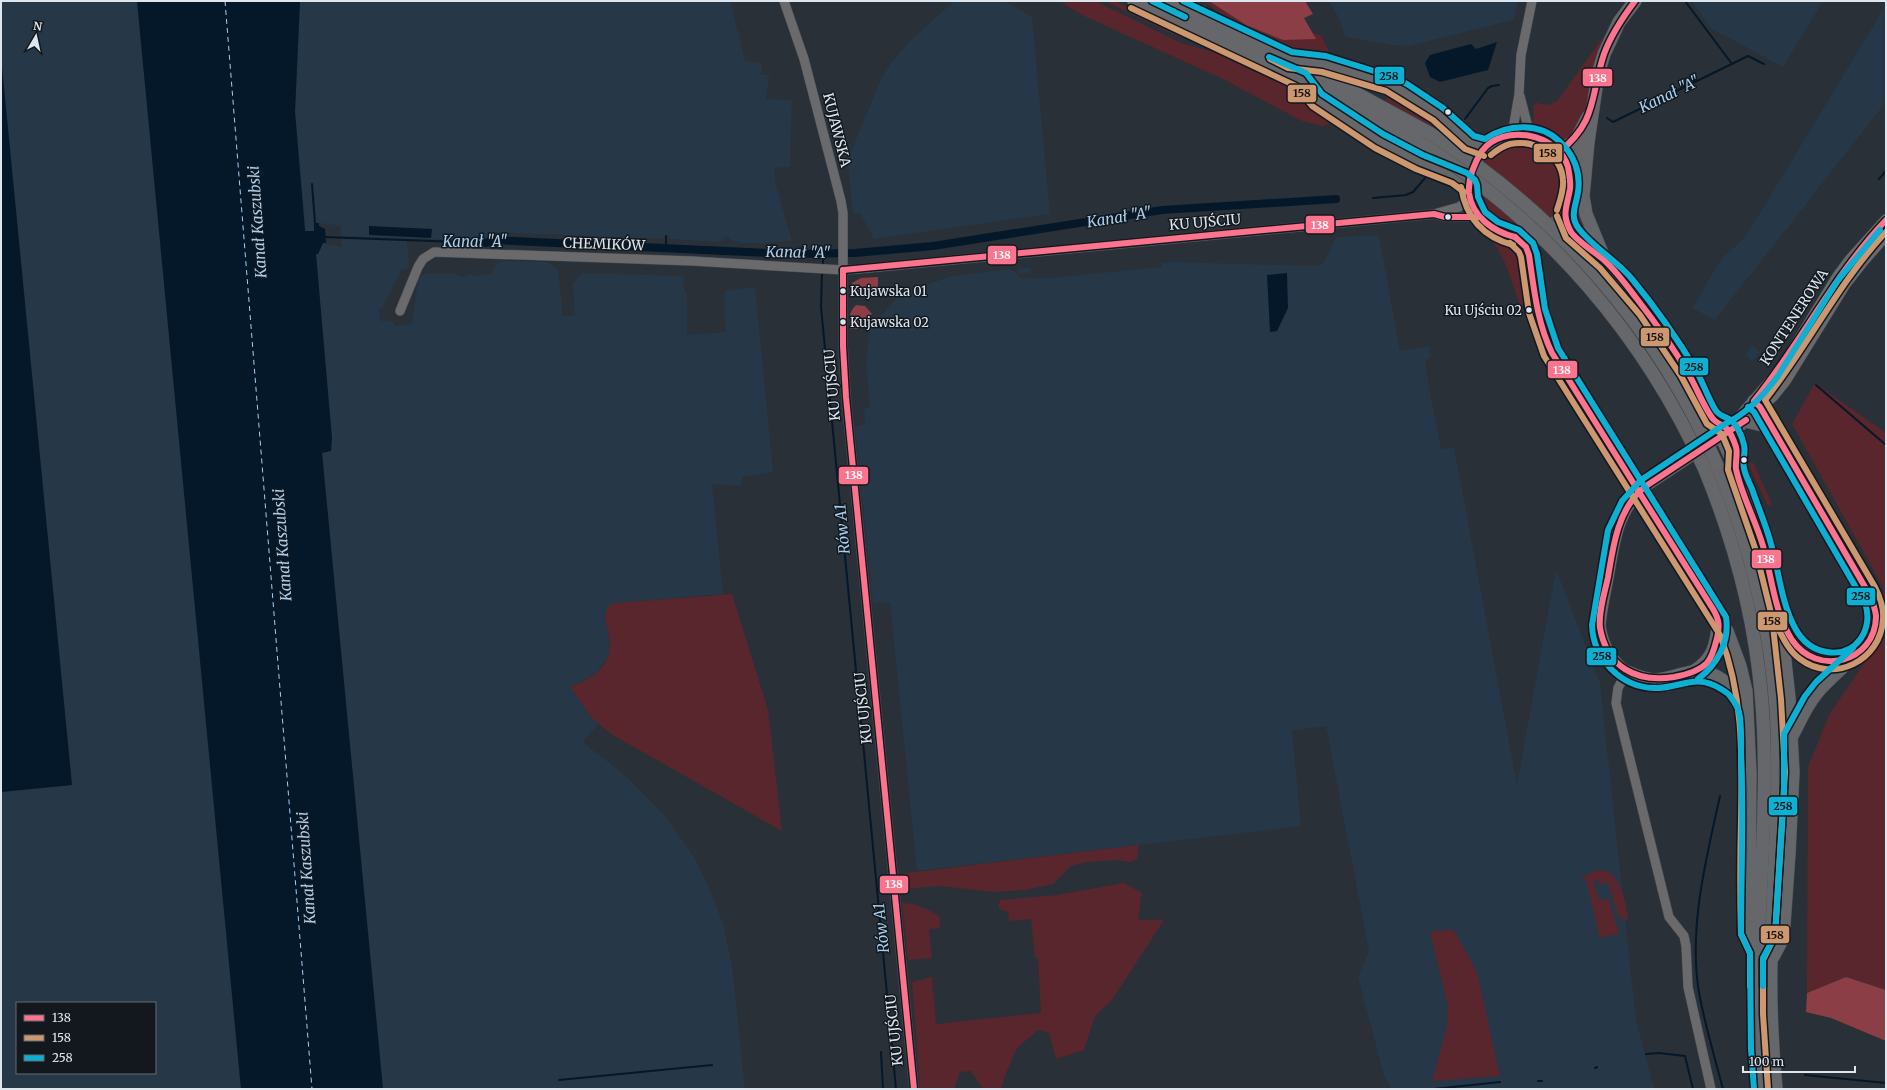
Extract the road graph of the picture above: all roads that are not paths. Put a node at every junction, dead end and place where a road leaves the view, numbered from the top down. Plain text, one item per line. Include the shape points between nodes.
1 (784, 1) edge
2 (1134, 1) edge
3 (1164, 1) edge
4 (1532, 1) edge
5 (1635, 1) edge
6 (1290, 60) junction
7 (1301, 80) junction
8 (1519, 94) junction
9 (1592, 110) junction
10 (1512, 135) junction
11 (1530, 135) junction
12 (1588, 142) junction
13 (1486, 148) junction
14 (1560, 152) junction
15 (1568, 166) junction
16 (1470, 192) junction
17 (1434, 214) junction
18 (1564, 214) junction
19 (1479, 217) junction
20 (1886, 220) edge
21 (1886, 235) edge
22 (1515, 237) junction
23 (1606, 262) junction
24 (843, 270) junction
25 (400, 311) dead end
26 (1757, 404) junction
27 (1746, 421) junction
28 (1771, 427) junction
29 (1729, 431) junction
30 (1780, 616) junction
31 (1719, 620) junction
32 (1855, 656) junction
33 (1627, 672) junction
34 (1693, 672) junction
35 (1747, 710) junction
36 (1792, 736) junction
37 (1758, 951) junction
38 (1771, 960) junction
39 (914, 1089) edge
40 (1711, 1089) edge
41 (1762, 1089) edge
42 (1776, 1089) edge

1 - 24 street, KUJAWSKA via 804,59 841,201
2 - 7 highway
3 - 6 highway
4 - 8 street via 1521,55
5 - 9 highway via 1619,22 1604,54
6 - 13 highway via 1337,67 1388,84 1438,114 1470,143
6 - 38 highway, bridge via 1385,107 1431,134 1476,164 1549,224 1591,268 1642,331 1673,378 1702,432 1735,511 1757,584 1774,682 1777,770
7 - 16 highway via 1317,100 1341,116 1379,141 1420,162 1456,176
7 - 37 highway, bridge via 1424,145 1468,175 1545,239 1591,288 1627,334 1687,432 1726,526 1742,580 1759,674 1764,766
8 - 10 street
8 - 11 street
9 - 12 highway
9 - 14 highway via 1576,140
10 - 11 highway
10 - 13 highway via 1496,140
11 - 14 highway via 1545,140
12 - 15 highway
12 - 23 highway via 1583,196 1586,214
13 - 16 highway via 1472,168
14 - 15 highway
15 - 18 highway via 1571,184
16 - 17 street, KU UJŚCIU via 1459,207
16 - 19 highway
17 - 19 street, KU UJŚCIU via 1445,217
17 - 24 street, KU UJŚCIU
18 - 22 highway via 1543,232
18 - 23 highway via 1572,233
19 - 22 highway via 1494,229
20 - 26 main road, KONTENEROWA via 1838,276
21 - 26 main road, KONTENEROWA via 1845,284 1785,381 1772,396
22 - 31 highway, bridge via 1526,247 1529,255 1533,292 1542,332 1551,352
23 - 30 highway, bridge via 1625,283 1667,340 1714,420 1746,493 1763,546
24 - 25 street, CHEMIKÓW via 692,261 434,252 423,259 418,267
24 - 39 street, KU UJŚCIU via 842,343 846,397
26 - 27 main road, KONTENEROWA
26 - 28 highway
26 - 29 main road, KONTENEROWA via 1734,421
27 - 28 highway
27 - 29 main road, KONTENEROWA
28 - 32 highway via 1872,599 1876,615 1874,629 1866,645
29 - 33 main road, KONTENEROWA via 1641,490 1619,523 1600,626 1609,654 1619,667
30 - 32 highway via 1794,642 1813,658 1832,662
30 - 36 highway
31 - 34 highway via 1713,653 1708,662
31 - 35 highway via 1729,636 1740,666
32 - 36 highway via 1822,687
33 - 34 highway via 1654,680
33 - 40 street via 1618,688 1616,703 1669,917 1684,936 1688,986
34 - 35 highway via 1706,673 1727,683 1741,696
35 - 37 highway via 1750,773 1749,934
36 - 38 highway via 1792,793 1783,938
37 - 41 highway
38 - 42 highway via 1771,1013

